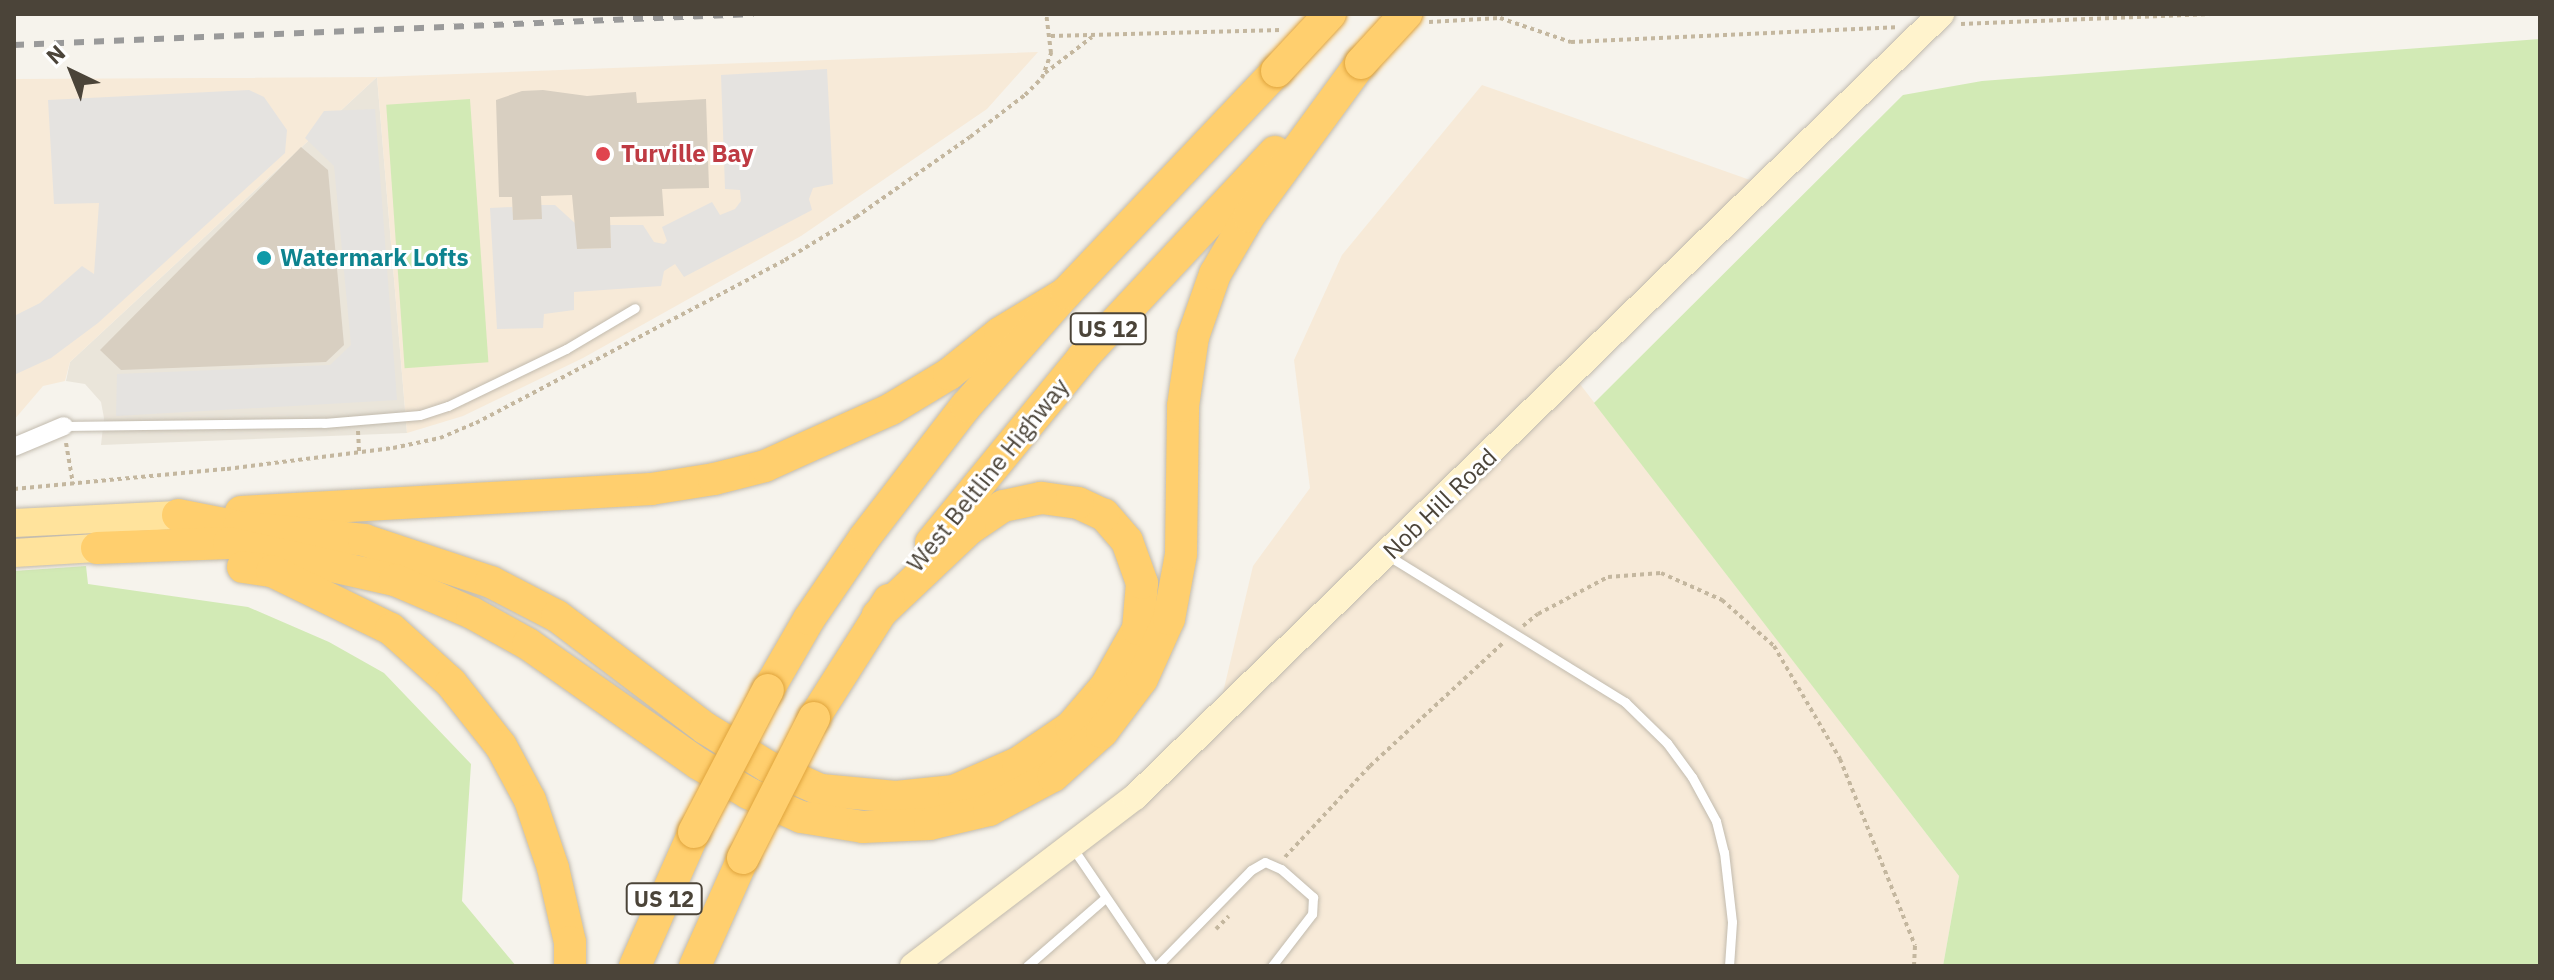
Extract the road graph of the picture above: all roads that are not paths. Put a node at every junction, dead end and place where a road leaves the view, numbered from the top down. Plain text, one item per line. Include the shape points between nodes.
1 (1330, 14) edge
2 (1414, 18) edge
3 (1935, 20) edge
4 (1361, 63) junction
5 (1066, 293) junction
6 (635, 308) dead end
7 (64, 426) joint
8 (14, 447) edge
9 (178, 515) junction
10 (14, 523) edge
11 (97, 548) junction
12 (14, 553) edge
13 (1387, 555) junction
14 (878, 615) junction
15 (1072, 847) junction
16 (1105, 898) junction
17 (570, 966) edge
18 (635, 966) edge
19 (695, 966) edge
20 (913, 966) edge
21 (1027, 966) edge
22 (1155, 966) edge
23 (1272, 966) edge
24 (1729, 966) edge

1 - 5 highway, US 12, bridge
2 - 4 highway, West Beltline Highway / US 12, bridge
3 - 13 street, Nob Hill Road
4 - 11 highway via 1249,216 1215,274 1197,325 1183,406 1181,554 1169,619 1142,679 1102,732 1053,776 989,810 930,824 863,827 801,817 699,764 528,644 395,580 229,543
4 - 14 highway, West Beltline Highway / US 12 via 1083,357 953,514
5 - 9 highway via 875,418 765,466 714,479 651,489
5 - 18 highway, US 12, bridge via 966,406 809,619 694,832
6 - 7 lane via 566,349 448,406 393,419
7 - 8 street
9 - 10 main road
9 - 14 highway via 364,540 491,582 557,616 705,728 767,766 821,790 896,797 954,791 1018,763 1071,727 1106,686 1138,629 1142,583 1127,541 1104,515 1078,503 1041,498 1003,506 970,528
11 - 12 main road
11 - 17 highway via 272,571 391,629 451,683 501,746 530,800 553,868 570,942
13 - 15 street, Nob Hill Road via 1135,797
13 - 24 lane via 1647,720 1692,777 1716,821 1732,922
14 - 19 highway, West Beltline Highway / US 12, bridge via 814,718
15 - 16 lane
15 - 20 street, Nob Hill Road
16 - 21 lane
16 - 22 lane
22 - 23 lane via 1265,862 1313,897 1312,914

